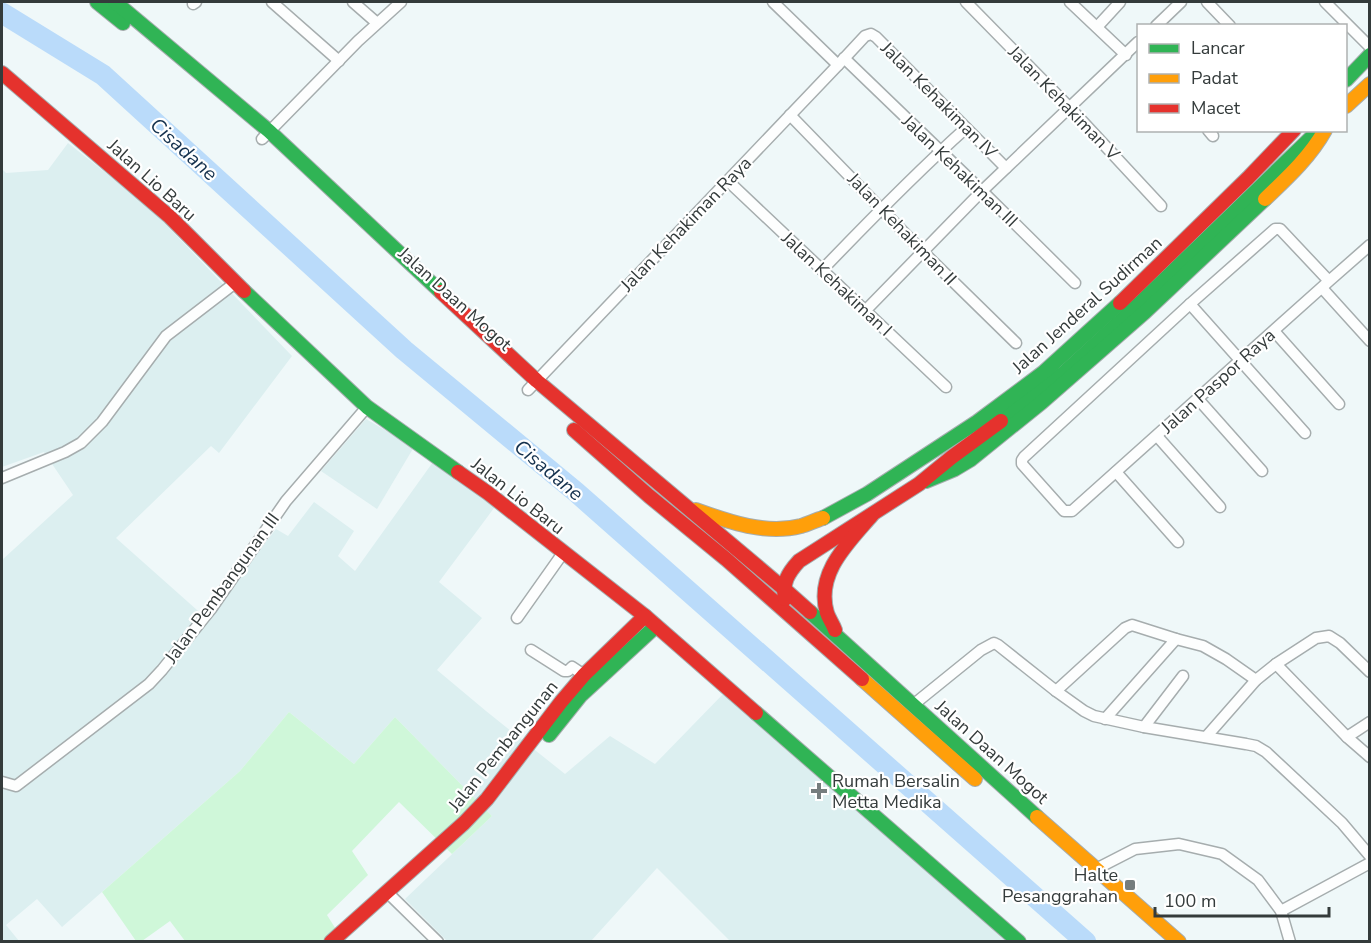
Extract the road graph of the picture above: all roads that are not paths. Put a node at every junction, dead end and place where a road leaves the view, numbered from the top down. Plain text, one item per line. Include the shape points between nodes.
1 (97, 2) edge
2 (116, 2) edge
3 (272, 2) edge
4 (353, 2) edge
5 (401, 2) edge
6 (966, 2) edge
7 (1070, 2) edge
8 (1120, 2) edge
9 (1181, 2) edge
10 (1207, 2) edge
11 (1324, 2) edge
12 (778, 3) edge
13 (377, 23) junction
14 (1158, 24) edge
15 (1228, 24) edge
16 (1346, 24) edge
17 (1347, 24) edge
18 (1096, 27) junction
19 (1370, 47) edge
20 (1134, 50) edge
21 (1370, 56) edge
22 (339, 61) junction
23 (841, 62) junction
24 (2, 73) edge
25 (1347, 79) edge
26 (1370, 84) edge
27 (1347, 105) edge
28 (1070, 108) junction
29 (790, 115) junction
30 (966, 128) junction
31 (1292, 132) edge
32 (1317, 132) edge
33 (1323, 132) edge
34 (265, 135) junction
35 (940, 152) junction
36 (1006, 168) junction
37 (728, 181) junction
38 (982, 191) junction
39 (1161, 206) dead end
40 (882, 208) junction
41 (345, 221) dead end
42 (1365, 249) edge
43 (922, 251) junction
44 (1370, 262) edge
45 (822, 270) junction
46 (235, 283) junction
47 (1075, 284) dead end
48 (1326, 285) junction
49 (1190, 304) junction
50 (865, 311) junction
51 (1274, 331) junction
52 (1370, 341) edge
53 (1016, 343) dead end
54 (478, 345) dead end
55 (1240, 361) junction
56 (533, 385) junction
57 (946, 387) dead end
58 (1198, 399) junction
59 (1339, 404) dead end
60 (367, 407) junction
61 (1305, 433) dead end
62 (1156, 436) junction
63 (1262, 471) dead end
64 (1116, 472) junction
65 (2, 478) edge
66 (919, 484) junction
67 (683, 505) junction
68 (1220, 507) dead end
69 (872, 515) junction
70 (1178, 542) dead end
71 (563, 553) junction
72 (783, 588) junction
73 (645, 616) junction
74 (517, 618) dead end
75 (794, 619) junction
76 (656, 626) junction
77 (839, 639) junction
78 (1176, 639) junction
79 (531, 650) dead end
80 (1276, 664) junction
81 (1370, 672) edge
82 (584, 675) junction
83 (1183, 676) dead end
84 (1256, 680) junction
85 (1056, 691) junction
86 (916, 708) junction
87 (1105, 719) junction
88 (1370, 722) edge
89 (1144, 727) junction
90 (1206, 737) junction
91 (1347, 737) junction
92 (1370, 757) edge
93 (2, 782) edge
94 (1370, 856) edge
95 (1370, 863) edge
96 (1096, 869) junction
97 (391, 896) junction
98 (1281, 911) junction
99 (332, 942) edge
100 (344, 942) edge
101 (438, 942) edge
102 (1019, 942) edge
103 (1160, 942) edge
104 (1179, 942) edge
105 (1290, 942) edge

1 - 34 main road, Jalan Daan Mogot
2 - 34 main road, Jalan Daan Mogot
3 - 22 street
4 - 13 street
5 - 13 street
6 - 28 street, Jalan Kehakiman V
7 - 18 street
8 - 18 street
9 - 14 street
10 - 15 street
11 - 16 street
12 - 23 street, Jalan Kehakiman III
13 - 22 street
17 - 19 street
18 - 20 street
20 - 28 street
21 - 25 main road
22 - 34 street
23 - 29 street, Jalan Kehakiman Raya
23 - 30 street, Jalan Kehakiman IV via 871,34
23 - 35 street, Jalan Kehakiman III
24 - 46 main road, Jalan Lio Baru via 170,217
26 - 27 main road
28 - 36 street
28 - 39 street, Jalan Kehakiman V
29 - 37 street, Jalan Kehakiman Raya
29 - 40 street, Jalan Kehakiman II
30 - 35 street
30 - 36 street, Jalan Kehakiman IV
31 - 67 main road, Jalan Jenderal Sudirman via 1133,291 1044,372 977,422 867,494 823,518 788,528 729,522
32 - 66 main road, Jalan Jenderal Sudirman via 1066,371
33 - 66 main road, Jalan Jenderal Sudirman via 1294,170 1090,362 970,460
34 - 41 main road, Jalan Daan Mogot
34 - 56 main road, Jalan Daan Mogot via 401,256
35 - 38 street, Jalan Kehakiman III
35 - 40 street
36 - 38 street
37 - 45 street, Jalan Kehakiman I
37 - 56 street, Jalan Kehakiman Raya
38 - 43 street
38 - 47 street, Jalan Kehakiman III
40 - 43 street, Jalan Kehakiman II
40 - 45 street
42 - 44 street
42 - 48 street, Jalan Paspor Raya
43 - 50 street
43 - 53 street, Jalan Kehakiman II
45 - 50 street, Jalan Kehakiman I
46 - 60 main road, Jalan Lio Baru
46 - 65 street via 166,336 102,422 81,443
48 - 49 street via 1277,228
48 - 51 street, Jalan Paspor Raya
48 - 52 street
49 - 55 street
49 - 64 street, Jalan Paspor Raya via 1022,460 1064,511 1072,511
50 - 57 street, Jalan Kehakiman I
51 - 55 street, Jalan Paspor Raya
51 - 59 street
54 - 56 main road, Jalan Daan Mogot
55 - 58 street, Jalan Paspor Raya
55 - 61 street
56 - 67 main road, Jalan Daan Mogot
56 - 75 main road, Jalan Daan Mogot via 558,417
58 - 62 street, Jalan Paspor Raya
58 - 63 street
60 - 71 main road, Jalan Lio Baru via 488,493
60 - 93 street, Jalan Pembangunan III via 286,501 211,609 149,684 16,786
62 - 64 street, Jalan Paspor Raya
62 - 68 street
64 - 70 street
66 - 69 main road, Jalan Jenderal Sudirman
67 - 72 main road, Jalan Daan Mogot
69 - 72 main road, Jalan Jenderal Sudirman via 799,561 786,575
69 - 77 main road via 836,559 826,581 824,606
71 - 73 main road, Jalan Lio Baru
71 - 74 street
72 - 75 main road, Jalan Daan Mogot
72 - 77 main road, Jalan Daan Mogot
73 - 76 main road, Jalan Lio Baru
73 - 82 main road, Jalan Pembangunan
75 - 103 main road, Jalan Daan Mogot
76 - 97 main road, Jalan Pembangunan via 581,695 476,825
76 - 102 main road, Jalan Lio Baru
77 - 86 main road, Jalan Daan Mogot
78 - 84 street via 1203,646
78 - 85 street via 1132,625 1125,628
78 - 87 street
79 - 82 street via 564,671 572,667
80 - 81 street via 1316,638 1329,636
80 - 84 street
80 - 91 street
82 - 97 main road, Jalan Pembangunan via 487,799
83 - 89 street
84 - 90 street
85 - 86 street via 993,643
85 - 87 street via 1084,711
86 - 96 main road, Jalan Daan Mogot
87 - 89 street
88 - 91 street
89 - 90 street
90 - 94 street via 1256,746 1266,752
91 - 92 street
95 - 98 street
96 - 98 street via 1135,849 1179,843 1222,854 1258,879
96 - 104 main road, Jalan Daan Mogot
97 - 99 main road, Jalan Pembangunan
97 - 100 main road, Jalan Pembangunan
97 - 101 street
98 - 105 street

